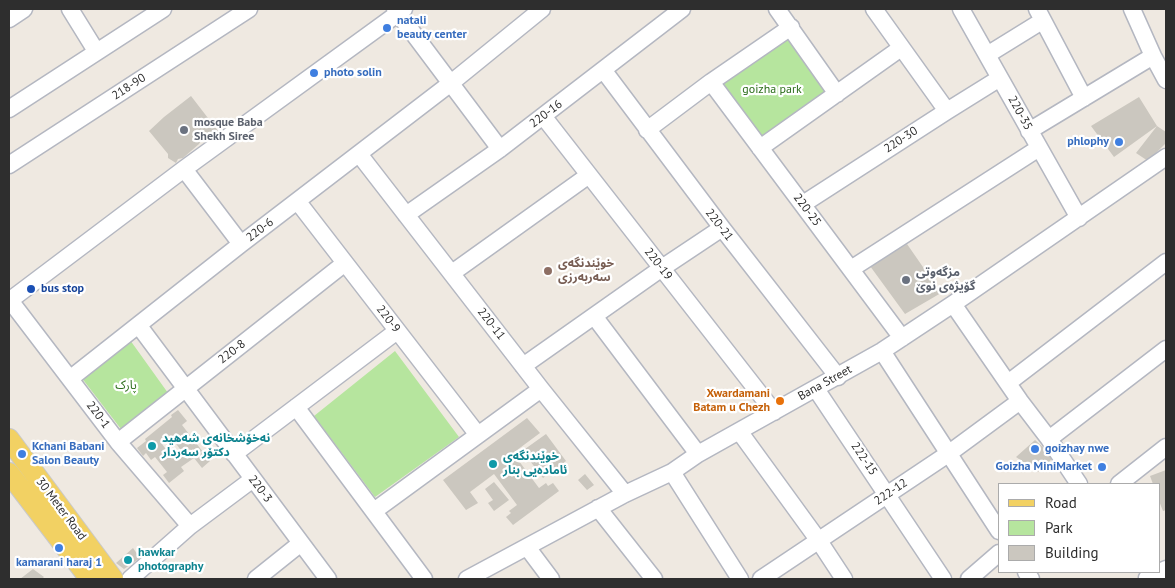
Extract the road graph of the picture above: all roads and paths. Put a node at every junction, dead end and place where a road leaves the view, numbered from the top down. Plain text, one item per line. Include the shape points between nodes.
1 (24, 9) edge
2 (70, 9) edge
3 (163, 9) edge
4 (249, 9) edge
5 (542, 9) edge
6 (682, 9) edge
7 (777, 9) edge
8 (874, 9) edge
9 (961, 9) edge
10 (1132, 9) edge
11 (399, 10) edge
12 (1040, 15) edge
13 (9, 19) edge
14 (791, 28) junction
15 (901, 48) junction
16 (96, 51) junction
17 (987, 55) junction
18 (1153, 56) junction
19 (604, 71) junction
20 (1000, 78) junction
21 (1166, 80) edge
22 (711, 82) junction
23 (451, 83) junction
24 (837, 94) junction
25 (1084, 98) junction
26 (9, 109) edge
27 (946, 110) junction
28 (543, 116) junction
29 (647, 130) junction
30 (1029, 130) junction
31 (760, 148) junction
32 (1039, 148) junction
33 (500, 149) junction
34 (359, 154) junction
35 (1166, 157) edge
36 (9, 165) edge
37 (184, 170) junction
38 (589, 175) junction
39 (298, 202) junction
40 (803, 204) junction
41 (406, 215) junction
42 (1079, 218) junction
43 (722, 228) junction
44 (241, 244) junction
45 (1166, 262) edge
46 (345, 263) junction
47 (662, 268) junction
48 (851, 269) junction
49 (452, 273) junction
50 (9, 300) edge
51 (953, 304) junction
52 (594, 316) junction
53 (139, 326) junction
54 (397, 331) junction
55 (902, 338) junction
56 (1166, 349) edge
57 (882, 351) junction
58 (523, 366) junction
59 (838, 377) junction
60 (71, 378) junction
61 (1008, 383) junction
62 (186, 389) junction
63 (542, 389) junction
64 (816, 389) junction
65 (1020, 401) junction
66 (296, 407) junction
67 (774, 412) junction
68 (738, 431) junction
69 (478, 436) junction
70 (9, 439) edge
71 (1049, 439) junction
72 (118, 442) junction
73 (1166, 447) edge
74 (234, 454) junction
75 (698, 454) junction
76 (948, 454) junction
77 (672, 472) junction
78 (10, 477) edge
79 (253, 479) junction
80 (1078, 483) edge
81 (1121, 483) edge
82 (625, 494) junction
83 (888, 494) junction
84 (598, 508) junction
85 (374, 511) junction
86 (190, 526) junction
87 (998, 529) edge
88 (819, 541) junction
89 (301, 543) junction
90 (527, 547) junction
91 (998, 554) edge
92 (90, 579) edge
93 (113, 579) edge
94 (130, 579) edge
95 (256, 579) edge
96 (328, 579) edge
97 (424, 579) edge
98 (467, 579) edge
99 (551, 579) edge
100 (654, 579) edge
101 (740, 579) edge
102 (761, 579) edge
103 (844, 579) edge
104 (943, 579) edge
105 (969, 579) edge

1 - 13 street
2 - 16 street
3 - 16 street
4 - 36 street, 218-90
5 - 23 street, 220-6
6 - 19 street, 220-16
7 - 14 street
8 - 15 street
9 - 17 street, 220-35
10 - 18 street
11 - 23 street
11 - 37 street
12 - 17 street
12 - 25 street
14 - 22 street
14 - 24 street
15 - 24 street
15 - 27 street
16 - 26 street
17 - 20 street, 220-35
18 - 21 street
18 - 25 street
19 - 28 street, 220-16
19 - 29 street, 220-21
20 - 27 street, 220-30
20 - 30 street, 220-35
22 - 29 street
22 - 31 street, 220-25
23 - 33 street
23 - 34 street, 220-6
24 - 31 street
25 - 30 street
27 - 40 street, 220-30
28 - 33 street, 220-16
28 - 38 street, 220-19
29 - 43 street, 220-21
30 - 32 street, 220-35
31 - 40 street, 220-25
32 - 42 street, 220-35
32 - 48 street
33 - 41 street, 220-16
34 - 39 street, 220-6
34 - 41 street, 220-11
35 - 42 street, Bana Street
37 - 44 street
37 - 50 street
38 - 47 street, 220-19
38 - 49 street
39 - 44 street, 220-6
39 - 46 street, 220-9
40 - 48 street, 220-25
41 - 49 street, 220-11
42 - 51 street, Bana Street
43 - 47 street
43 - 59 street, 220-21
44 - 53 street, 220-6
45 - 61 street
46 - 54 street, 220-9
46 - 62 street, 220-8
47 - 52 street
47 - 67 street, 220-19
48 - 55 street, 220-25
49 - 58 street, 220-11
50 - 60 street, 220-1
51 - 55 street, Bana Street
51 - 61 street
52 - 58 street
52 - 75 street
53 - 60 street, 220-6
53 - 62 street, 220-3
54 - 66 street
54 - 69 street, 220-9
55 - 57 street, Bana Street
56 - 71 street
57 - 59 street, Bana Street
57 - 76 street
58 - 63 street, 220-11
59 - 64 street, Bana Street
60 - 72 street, 220-1
61 - 65 street
62 - 72 street, 220-8
62 - 74 street, 220-3
63 - 69 street
63 - 82 street, 220-11
64 - 67 street, Bana Street
64 - 83 street, 222-15
65 - 71 street
65 - 76 street, 222-12
66 - 74 street
66 - 85 street
67 - 68 street, Bana Street
68 - 75 street, Bana Street
68 - 88 street
69 - 85 street
70 - 93 main road, 30 Meter Road
71 - 80 street
72 - 86 street, 220-1
73 - 81 street
74 - 79 street, 220-3
75 - 77 street, Bana Street
76 - 83 street, 222-12
76 - 87 street
77 - 82 street, Bana Street
77 - 101 street
78 - 92 main road, 30 Meter Road
79 - 86 street
79 - 89 street, 220-3
82 - 84 street, Bana Street
83 - 88 street, 222-12
83 - 104 street, 222-15
84 - 90 street, Bana Street
84 - 100 street
85 - 97 street
86 - 94 street
88 - 102 street, 222-12
88 - 103 street
89 - 95 street
89 - 96 street, 220-3
90 - 98 street, Bana Street
90 - 99 street
91 - 105 street

